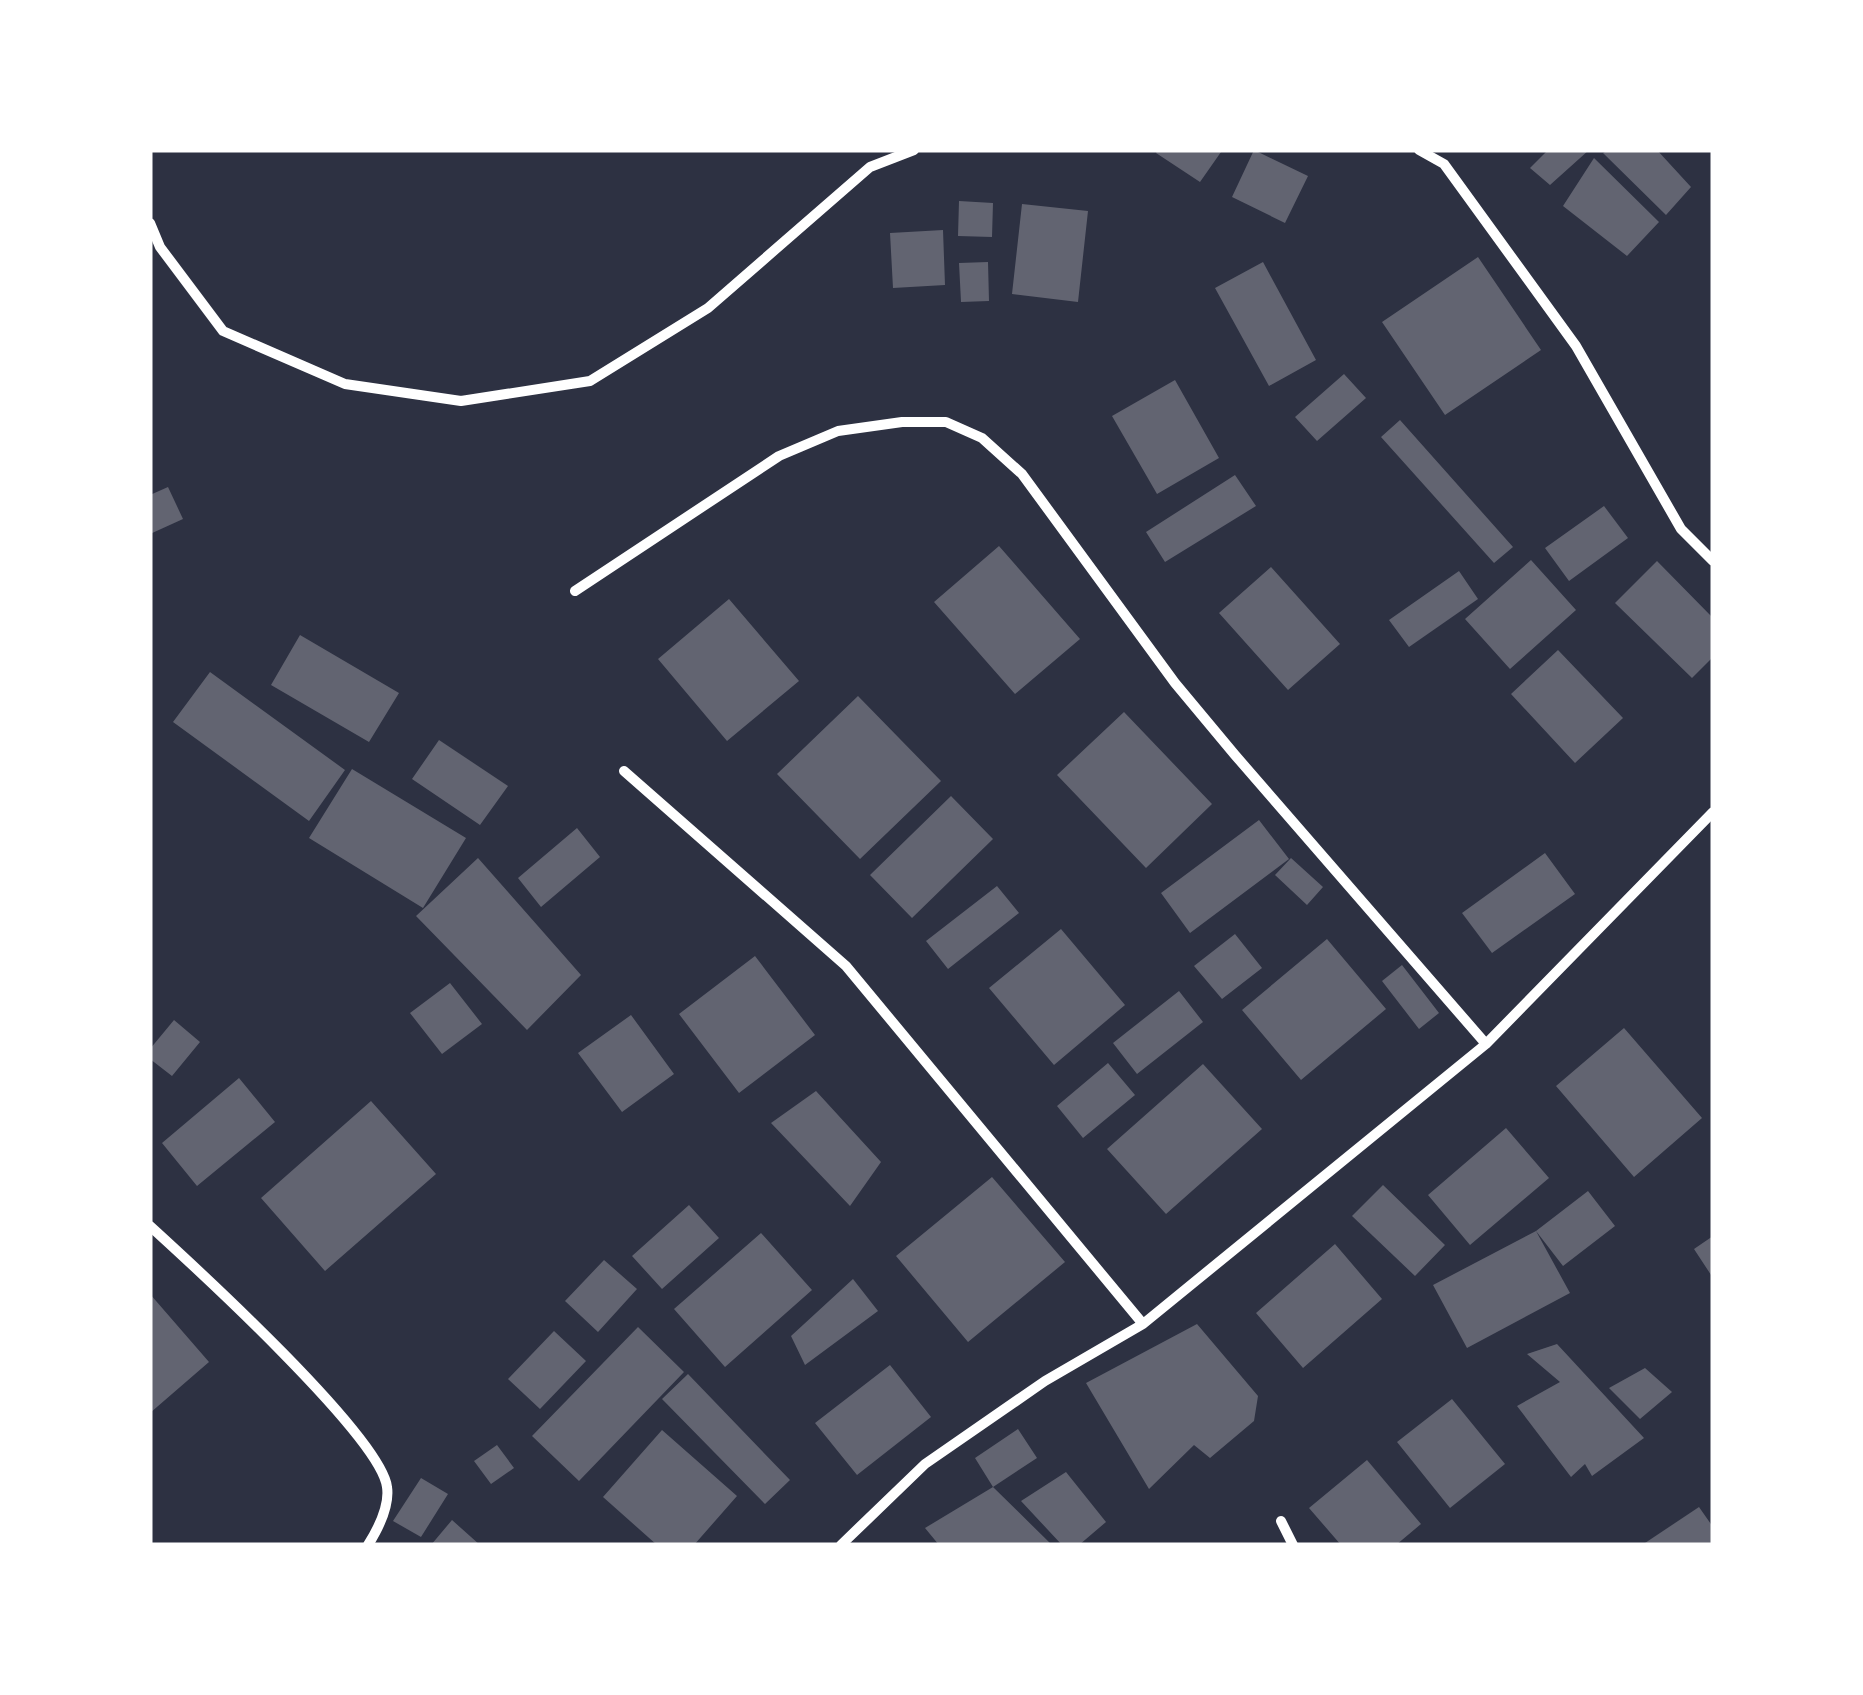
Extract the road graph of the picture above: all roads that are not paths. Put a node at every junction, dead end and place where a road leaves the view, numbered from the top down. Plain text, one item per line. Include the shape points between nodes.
1 (914, 150) edge
2 (1419, 150) edge
3 (150, 223) edge
4 (1713, 562) edge
5 (575, 591) dead end
6 (624, 772) dead end
7 (1713, 812) edge
8 (1486, 1044) junction
9 (150, 1226) edge
10 (1143, 1324) junction
11 (1281, 1521) dead end
12 (368, 1545) edge
13 (841, 1545) edge
14 (1293, 1545) edge

1 - 3 street via 870,167 708,308 590,381 461,401 345,384 223,330 160,247
2 - 4 street via 1444,164 1565,331 1682,528
5 - 8 street via 779,456 838,431 946,422 982,438 1022,474 1175,683
6 - 10 street via 846,966
7 - 8 street
8 - 10 street
9 - 12 street via 370,1447 388,1488 381,1524
10 - 13 street via 1044,1381 924,1464
11 - 14 street

